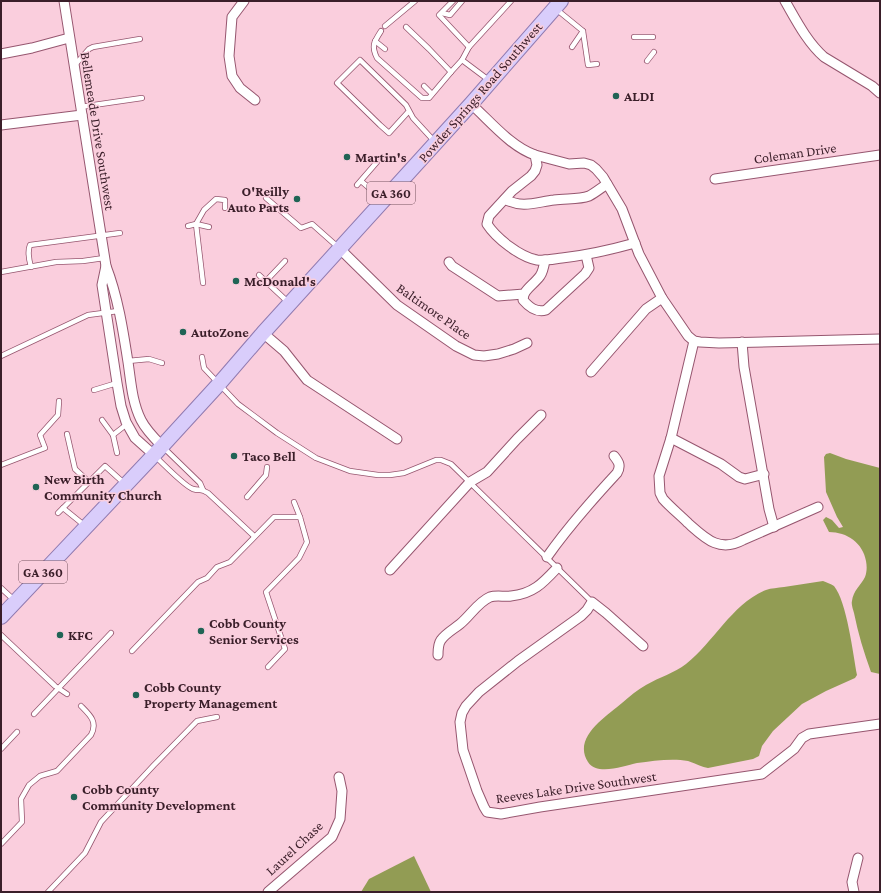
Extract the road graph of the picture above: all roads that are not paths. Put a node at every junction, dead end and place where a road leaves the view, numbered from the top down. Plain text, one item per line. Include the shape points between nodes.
1 (64, 1) edge
2 (244, 1) edge
3 (415, 1) edge
4 (453, 1) edge
5 (462, 1) edge
6 (511, 1) edge
7 (785, 1) edge
8 (555, 3) edge
9 (442, 13) junction
10 (385, 26) dead end
11 (406, 27) dead end
12 (381, 31) dead end
13 (583, 31) junction
14 (634, 37) dead end
15 (653, 37) dead end
16 (69, 38) junction
17 (140, 39) dead end
18 (375, 41) junction
19 (469, 47) junction
20 (572, 47) dead end
21 (385, 49) dead end
22 (654, 52) dead end
23 (1, 54) edge
24 (462, 60) junction
25 (647, 60) dead end
26 (597, 64) dead end
27 (74, 67) junction
28 (451, 72) junction
29 (491, 82) junction
30 (424, 86) dead end
31 (880, 93) edge
32 (432, 94) junction
33 (142, 98) dead end
34 (255, 100) dead end
35 (471, 104) junction
36 (81, 111) junction
37 (409, 111) junction
38 (1, 125) edge
39 (436, 143) junction
40 (535, 155) junction
41 (880, 155) edge
42 (377, 162) dead end
43 (714, 179) dead end
44 (607, 184) junction
45 (266, 198) dead end
46 (505, 199) junction
47 (384, 201) junction
48 (225, 208) dead end
49 (196, 224) junction
50 (188, 226) dead end
51 (209, 227) dead end
52 (120, 233) dead end
53 (101, 236) junction
54 (635, 243) junction
55 (340, 249) junction
56 (586, 255) junction
57 (545, 260) junction
58 (285, 261) dead end
59 (105, 262) junction
60 (449, 262) dead end
61 (31, 267) junction
62 (1, 272) edge
63 (259, 274) dead end
64 (266, 281) junction
65 (203, 283) dead end
66 (524, 294) junction
67 (662, 298) junction
68 (290, 304) junction
69 (118, 311) junction
70 (106, 313) junction
71 (263, 333) junction
72 (880, 339) edge
73 (694, 341) junction
74 (742, 342) junction
75 (527, 343) dead end
76 (1, 356) edge
77 (202, 357) dead end
78 (128, 361) junction
79 (162, 363) dead end
80 (591, 372) dead end
81 (117, 382) junction
82 (218, 384) junction
83 (94, 390) dead end
84 (59, 401) dead end
85 (541, 415) dead end
86 (102, 420) dead end
87 (127, 424) junction
88 (67, 434) dead end
89 (113, 435) junction
90 (671, 438) junction
91 (397, 439) dead end
92 (158, 451) junction
93 (117, 453) dead end
94 (614, 456) dead end
95 (1, 465) edge
96 (267, 467) dead end
97 (764, 474) junction
98 (89, 482) junction
99 (470, 482) junction
100 (125, 484) junction
101 (202, 490) junction
102 (247, 497) dead end
103 (294, 502) dead end
104 (818, 507) dead end
105 (63, 508) junction
106 (58, 513) dead end
107 (300, 517) junction
108 (86, 526) junction
109 (774, 526) junction
110 (254, 536) junction
111 (547, 558) junction
112 (558, 568) junction
113 (390, 570) dead end
114 (1, 588) edge
115 (16, 601) junction
116 (592, 602) junction
117 (1, 616) edge
118 (111, 633) dead end
119 (1, 636) edge
120 (643, 646) dead end
121 (132, 651) dead end
122 (438, 655) dead end
123 (268, 666) dead end
124 (59, 688) junction
125 (67, 694) dead end
126 (81, 706) dead end
127 (34, 714) dead end
128 (217, 717) dead end
129 (880, 724) edge
130 (17, 732) dead end
131 (1, 749) edge
132 (339, 776) dead end
133 (1, 844) edge
134 (858, 858) dead end
135 (48, 892) edge
136 (268, 892) edge
137 (854, 892) edge

1 - 16 street, Bellemeade Drive Southwest
2 - 34 street via 232,17 229,56 232,76 240,88
3 - 10 lane
4 - 9 lane
5 - 9 lane via 450,14
6 - 19 lane
7 - 31 street via 799,25 824,57
8 - 13 lane
8 - 29 main road, Powder Springs Road Southwest / GA 360
9 - 19 lane via 440,15
11 - 28 lane
12 - 18 lane
13 - 20 lane
13 - 26 lane via 588,65
14 - 15 lane
16 - 23 street
16 - 27 street, Bellemeade Drive Southwest
17 - 27 lane via 92,47
18 - 21 lane
18 - 32 lane via 373,50 377,58 422,98 429,98
19 - 24 lane
22 - 25 lane
24 - 28 lane
24 - 29 lane
27 - 36 street, Bellemeade Drive Southwest
28 - 32 lane
29 - 35 main road, Powder Springs Road Southwest / GA 360
30 - 32 lane
33 - 36 lane
35 - 39 main road, Powder Springs Road Southwest / GA 360
35 - 40 street via 516,145
36 - 38 street
36 - 53 street, Bellemeade Drive Southwest
37 - 37 lane via 360,60 337,83 389,133
37 - 39 lane
39 - 47 main road, Powder Springs Road Southwest / GA 360
40 - 44 street via 568,164 590,165
40 - 46 street via 535,171
41 - 43 street, Coleman Drive
42 - 47 lane via 359,183
44 - 46 street via 584,197 556,199 530,205 515,204
44 - 54 street via 622,209
45 - 55 lane via 301,228 312,224
46 - 57 street via 488,216 488,224 493,232 520,252 532,258
47 - 55 main road, Powder Springs Road Southwest / GA 360
48 - 49 lane via 225,200 216,199 204,210
49 - 50 lane
49 - 51 lane
49 - 65 lane
52 - 53 lane
53 - 59 street, Bellemeade Drive Southwest
53 - 61 lane via 30,245 28,249
54 - 56 street
54 - 67 street via 638,254
55 - 68 main road, Powder Springs Road Southwest / GA 360
55 - 75 street, Baltimore Place via 397,305 456,346 474,355 484,356 514,350
56 - 57 street
56 - 66 street via 589,268 585,274 546,310 530,307 523,300
57 - 66 street via 540,277
58 - 64 lane
59 - 61 lane via 56,262
59 - 69 street, Bellemeade Drive Southwest
59 - 70 street, Bellemeade Drive Southwest via 102,285
60 - 66 street via 498,296
61 - 62 lane
63 - 64 lane
64 - 68 lane
67 - 73 street
67 - 80 street via 646,309
68 - 71 main road, Powder Springs Road Southwest / GA 360
69 - 70 lane
69 - 78 street, Bellemeade Drive Southwest
70 - 76 lane via 88,315
70 - 81 street, Bellemeade Drive Southwest
71 - 82 main road, Powder Springs Road Southwest / GA 360
71 - 91 street via 284,351 307,380
72 - 74 street
73 - 74 street
73 - 90 street
74 - 97 street via 744,367
77 - 82 lane via 204,368
78 - 79 lane via 149,359
78 - 92 street, Bellemeade Drive Southwest via 134,400 140,419
81 - 83 lane
81 - 87 street, Bellemeade Drive Southwest
82 - 92 main road, Powder Springs Road Southwest / GA 360
82 - 99 lane via 238,404 277,433 301,450 332,465 364,474 390,475 404,473 441,460 451,464
84 - 95 lane via 58,415 40,435 45,448
85 - 99 street via 487,472
86 - 89 lane
87 - 89 lane
87 - 92 street, Bellemeade Drive Southwest via 135,438
88 - 98 lane via 75,469
89 - 93 lane
90 - 97 street via 745,479
90 - 109 street via 658,476 660,493 668,504 700,533 712,542 734,545
92 - 100 main road, GA 360
92 - 101 lane via 200,483
92 - 101 lane via 165,467 193,489
94 - 111 street via 619,462 617,473 560,538
96 - 102 lane via 266,475
97 - 109 street
98 - 100 lane via 105,466
98 - 105 lane
99 - 111 lane
99 - 113 street
100 - 108 main road, GA 360
101 - 110 lane
103 - 107 lane
104 - 109 street
105 - 106 lane
105 - 108 lane
107 - 110 lane via 274,517
107 - 123 lane via 307,542 299,558 266,592 285,649
108 - 115 main road, GA 360
110 - 121 lane via 230,562 217,567 207,578 198,582
111 - 112 lane
112 - 116 lane
112 - 122 street via 540,585 523,595 494,596 481,602 461,624 441,640
114 - 115 lane
115 - 117 main road, GA 360
116 - 120 street
116 - 129 street, Reeves Lake Drive Southwest via 581,616 479,692 462,713 460,722 463,750 477,791 488,812 501,814 762,774 809,734
118 - 124 lane
119 - 124 lane
124 - 125 lane
124 - 127 lane
126 - 133 lane via 94,722 91,735 56,771 40,776 29,785 21,799 22,822
128 - 135 lane via 197,721 159,760 101,822 85,853
130 - 131 lane
132 - 136 street, Laurel Chase via 342,791 340,819 332,837
134 - 137 street via 852,882

